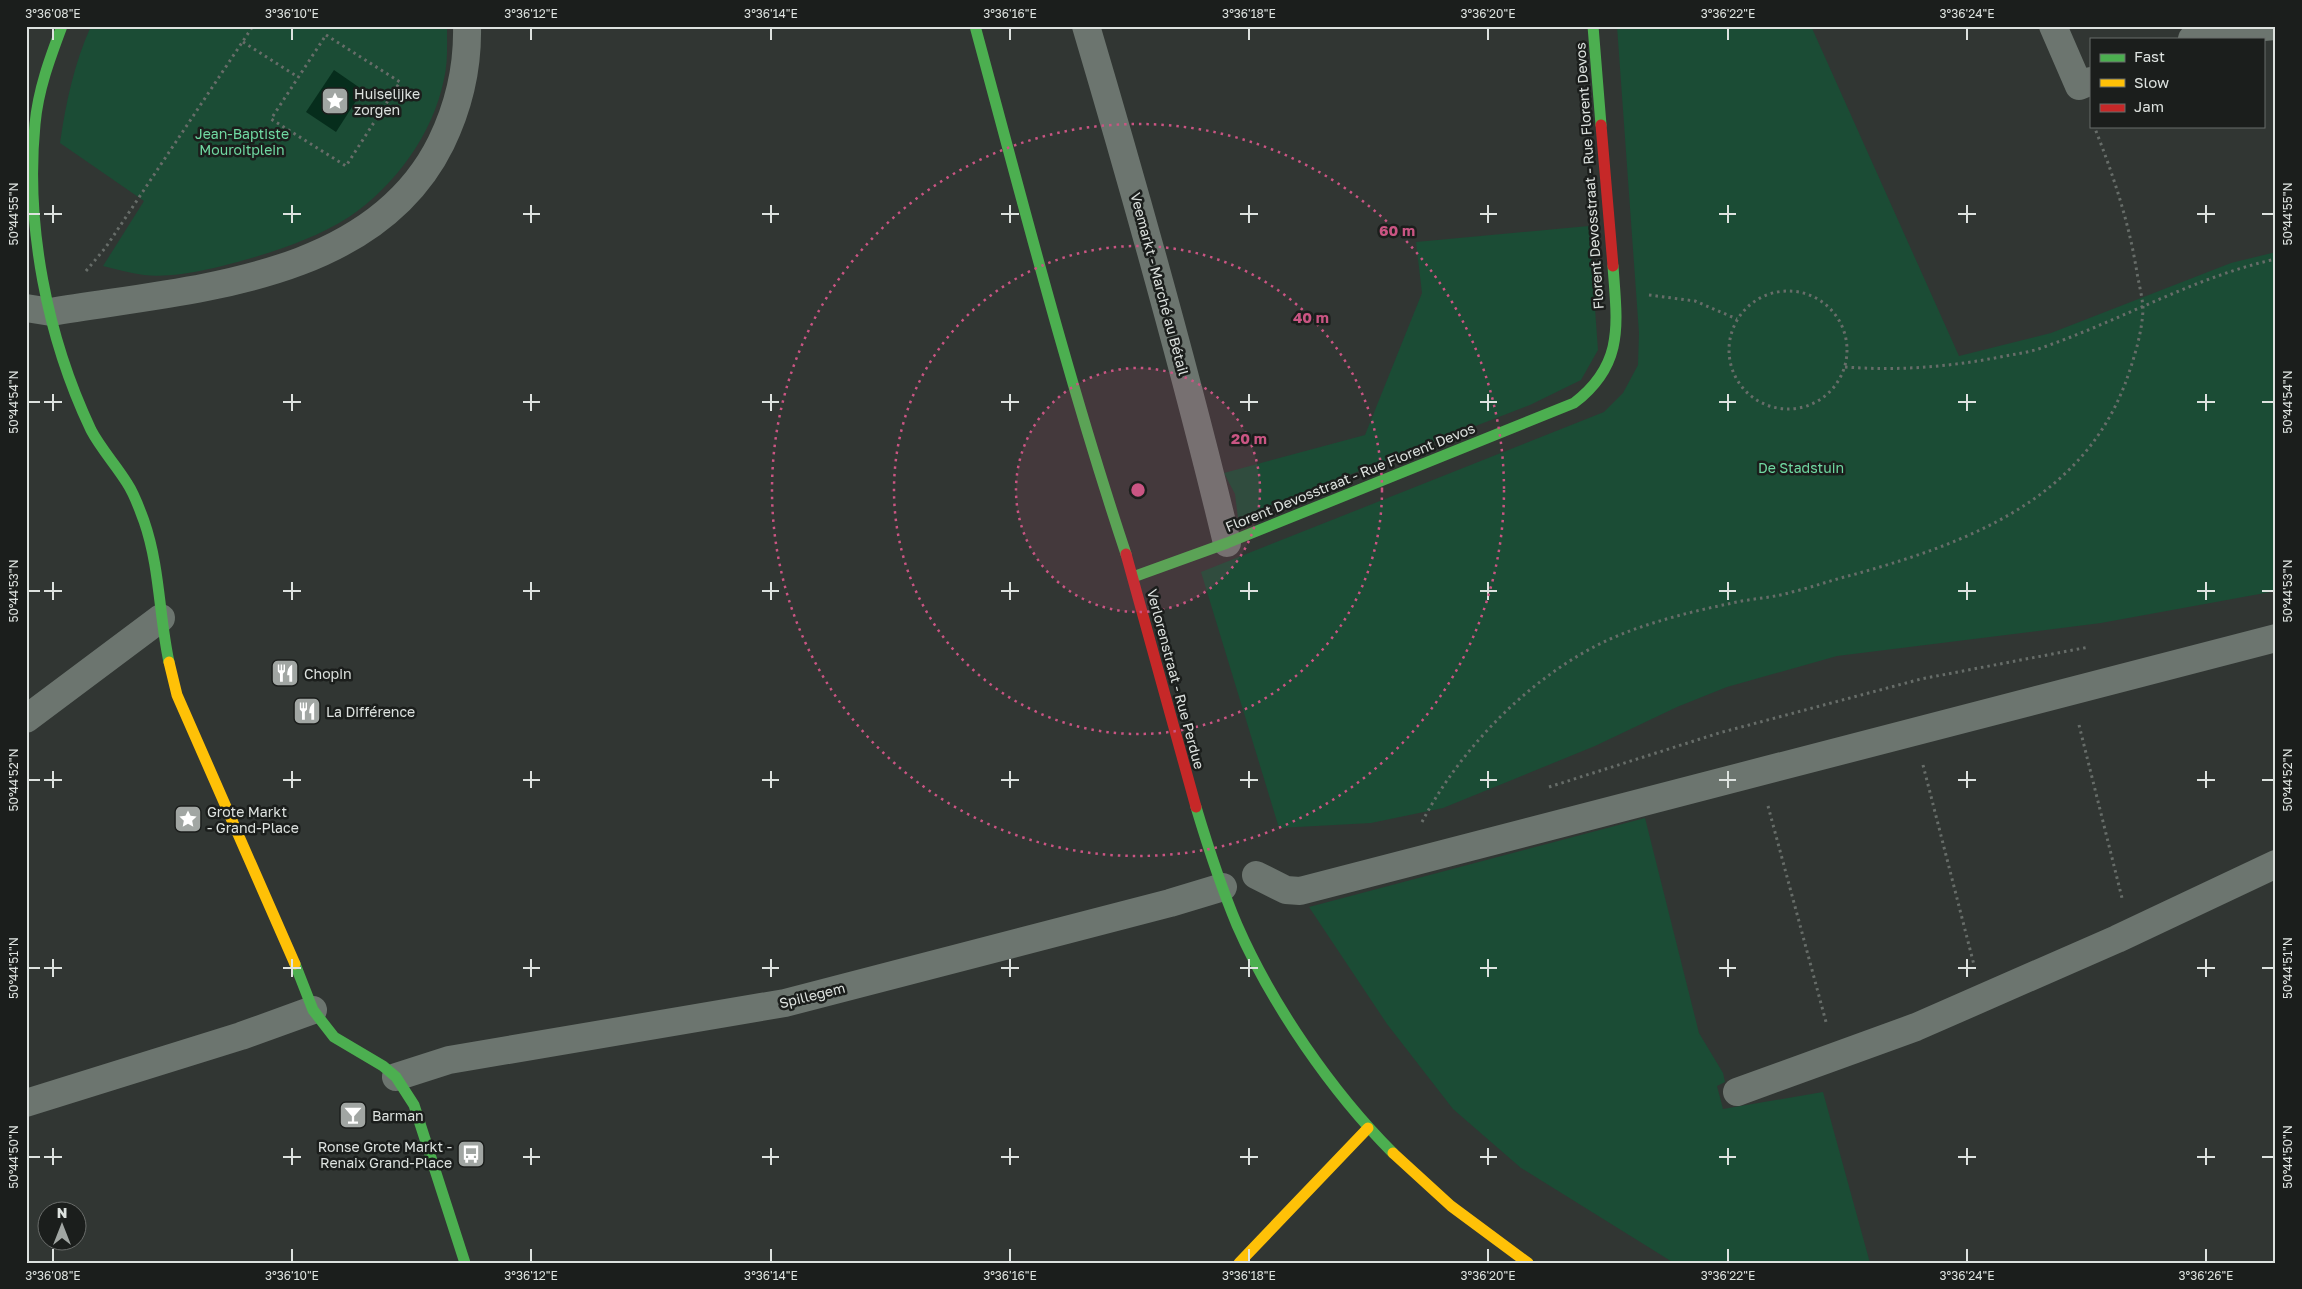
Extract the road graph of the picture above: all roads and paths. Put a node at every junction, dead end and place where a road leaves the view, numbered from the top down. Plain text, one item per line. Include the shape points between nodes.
1 (62, 26) edge
2 (254, 26) edge
3 (467, 26) edge
4 (974, 26) edge
5 (1086, 26) edge
6 (1593, 26) edge
7 (2054, 26) edge
8 (2275, 26) edge
9 (2194, 38) edge
10 (243, 42) junction
11 (298, 77) junction
12 (2085, 83) edge
13 (2095, 128) edge
14 (2276, 259) edge
15 (1615, 296) junction
16 (2143, 308) junction
17 (38, 310) edge
18 (1737, 318) junction
19 (1845, 367) junction
20 (1227, 543) junction
21 (1133, 577) junction
22 (161, 618) junction
23 (2276, 638) edge
24 (2092, 647) dead end
25 (2070, 692) junction
26 (26, 720) edge
27 (1915, 733) junction
28 (1759, 773) junction
29 (1540, 790) dead end
30 (1418, 829) dead end
31 (2276, 864) edge
32 (1256, 875) dead end
33 (1223, 887) junction
34 (2131, 932) junction
35 (1982, 997) junction
36 (313, 1010) junction
37 (1835, 1056) junction
38 (396, 1077) junction
39 (1737, 1092) dead end
40 (26, 1103) edge
41 (1368, 1128) junction
42 (465, 1263) edge
43 (1239, 1263) edge
44 (1528, 1263) edge

1 - 17 street via 43,79 32,152 33,202 39,249
2 - 10 path
3 - 17 street via 462,86 452,120 436,154 413,188 381,217 347,240 309,258 235,281
4 - 21 street, Verlorenstraat - Rue Perdue via 1054,321
5 - 20 street, Veemarkt - Marché au Bétail via 1136,194
6 - 15 street, Florent Devosstraat - Rue Florent Devos
7 - 12 street
8 - 9 street via 2207,32
10 - 11 path
10 - 17 path via 106,247
11 - 11 path via 326,36 400,82 346,166 271,119
13 - 16 path via 2122,204
14 - 16 path via 2236,270
15 - 18 path via 1633,293 1695,301
15 - 20 street, Florent Devosstraat - Rue Florent Devos via 1615,340 1607,372 1592,390 1574,403
16 - 19 path via 2039,349 1972,363 1881,370
16 - 30 path via 2134,360 2117,405 2101,433 2044,494 2007,517 1942,547 1791,593 1677,616 1625,633 1583,654 1542,681 1510,708 1468,752 1440,790
17 - 22 street via 92,432 136,500 152,550
18 - 19 path via 1762,296 1779,291 1796,291 1812,296 1838,317 1848,350
18 - 19 path via 1728,350 1731,367 1738,383 1763,405 1797,409 1813,404 1827,395
20 - 21 street, Florent Devosstraat - Rue Florent Devos
21 - 33 street, Verlorenstraat - Rue Perdue via 1192,792
22 - 26 street
22 - 36 street via 169,669 177,695 293,957
23 - 25 street
24 - 29 path via 1921,679 1719,733
25 - 27 street
25 - 34 path
27 - 28 street
27 - 35 path
28 - 32 street via 1300,892 1286,890
28 - 37 path
31 - 34 street
33 - 38 street, Spillegem via 785,1003 449,1060
33 - 41 street, Verlorenstraat - Rue Perdue via 1242,935 1287,1017 1340,1095
34 - 35 street
35 - 37 street
36 - 38 street via 334,1037
36 - 40 street via 241,1036
37 - 39 street
38 - 42 street via 414,1105
41 - 43 street
41 - 44 street, Verlorenstraat - Rue Perdue via 1444,1202

